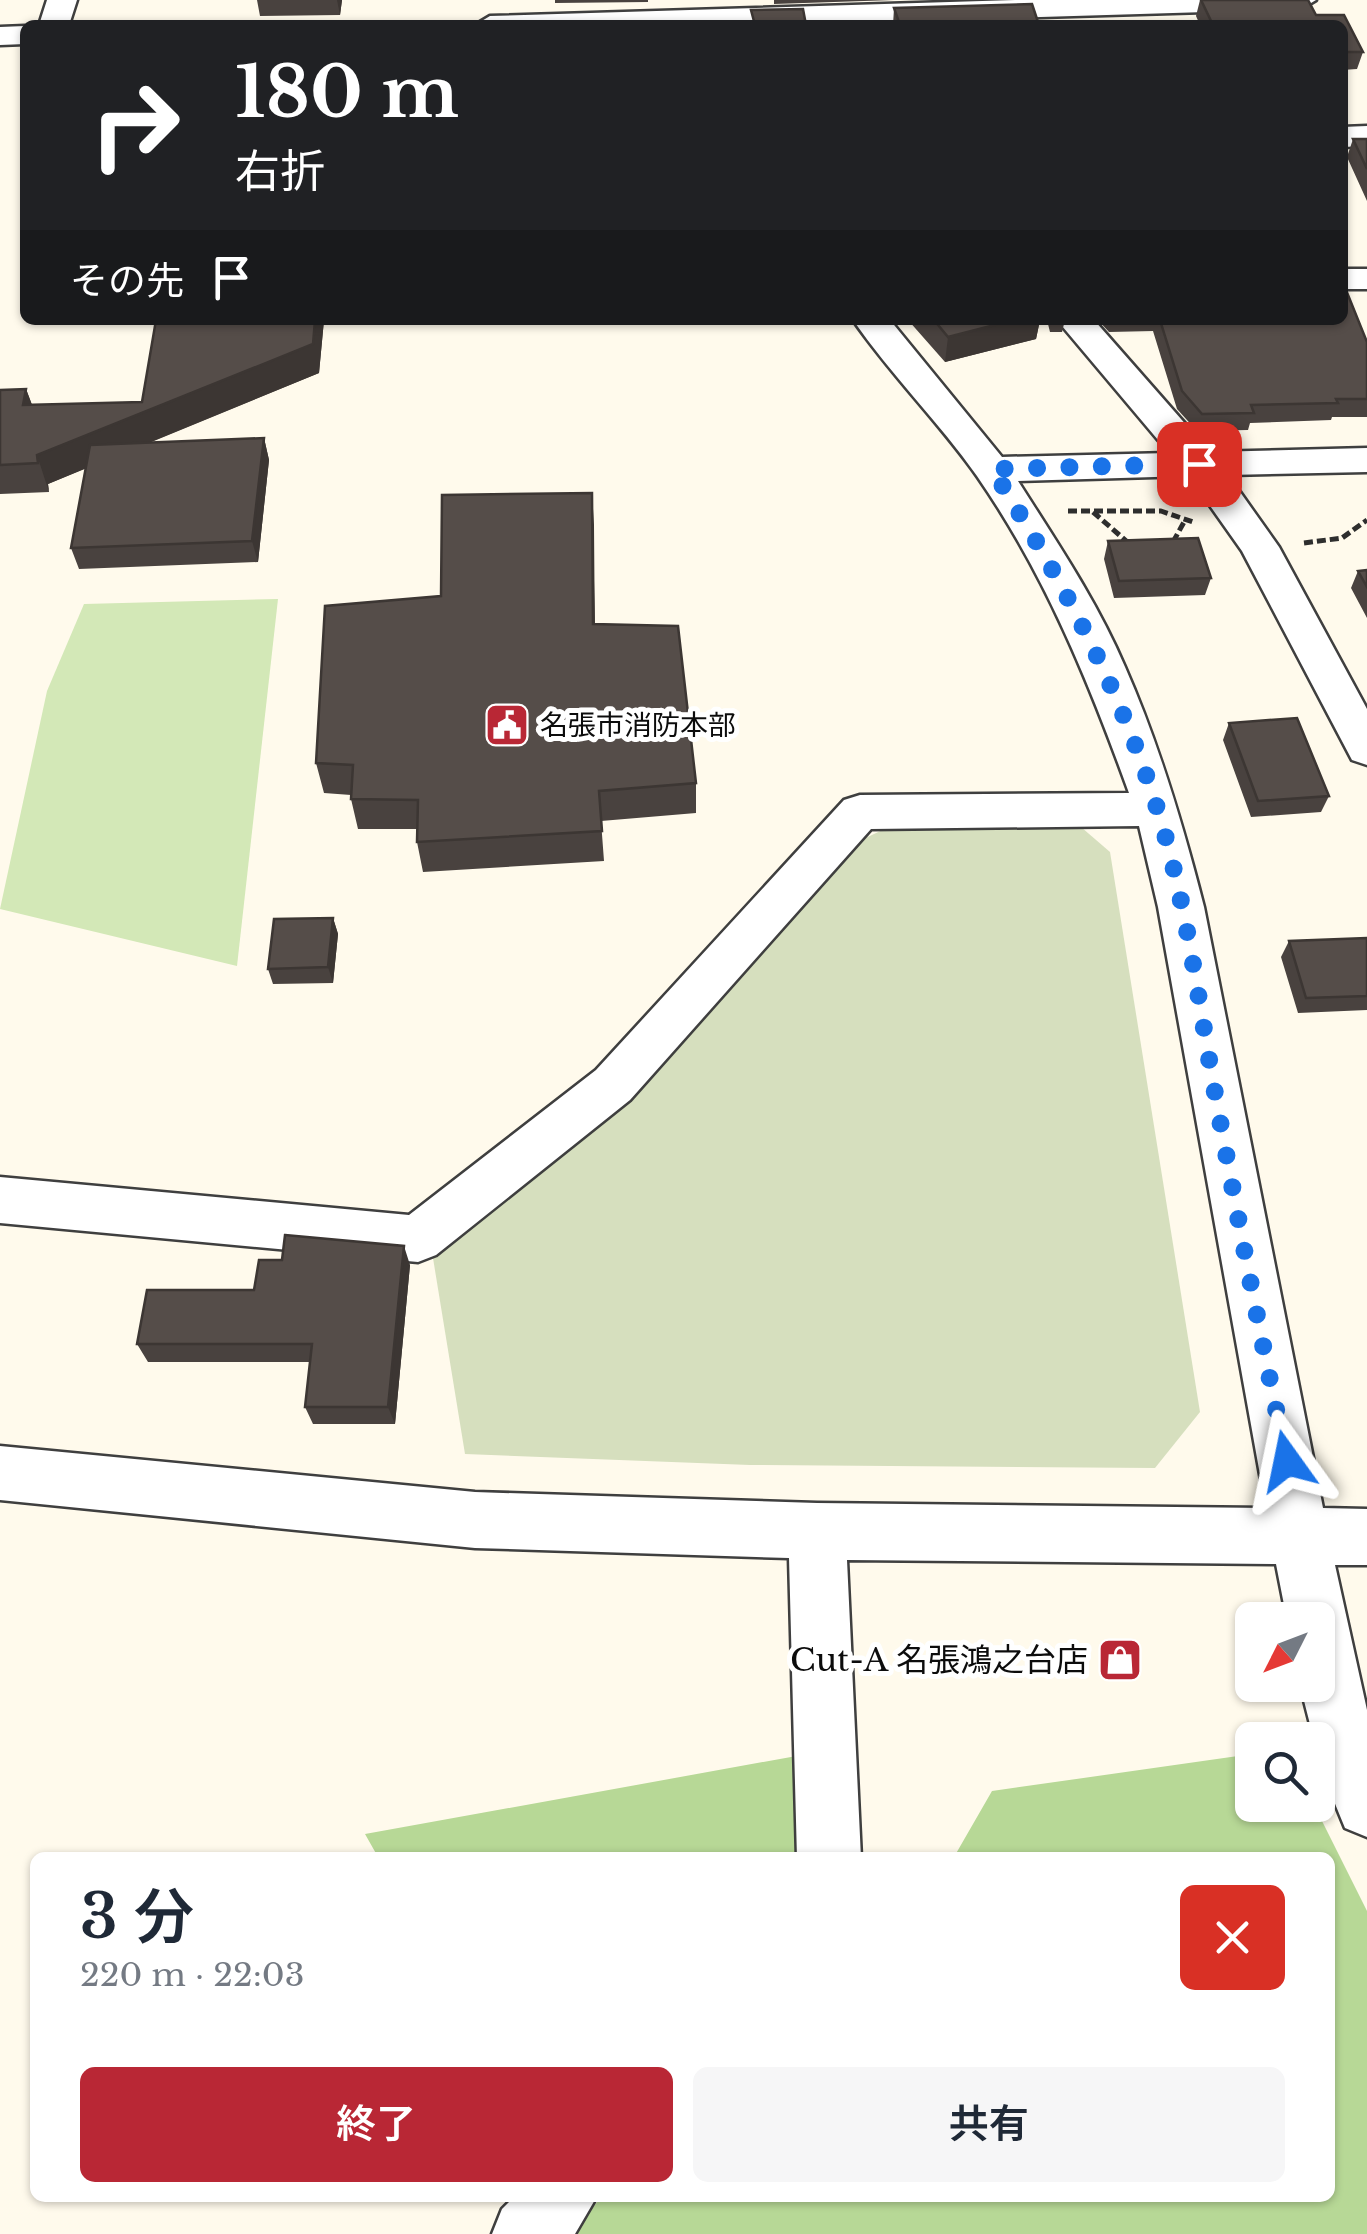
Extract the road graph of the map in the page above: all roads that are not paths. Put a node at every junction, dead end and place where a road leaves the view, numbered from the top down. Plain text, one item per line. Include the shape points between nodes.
1 (1302, 0) edge
2 (714, 15) edge
3 (869, 18) edge
4 (602, 20) edge
5 (875, 325) edge
6 (1079, 325) edge
7 (1367, 460) edge
8 (1199, 464) junction
9 (992, 469) junction
10 (1350, 678) edge
11 (1367, 750) edge
12 (1158, 809) junction
13 (0, 1200) edge
14 (0, 1473) edge
15 (817, 1530) junction
16 (1367, 1537) edge
17 (1303, 1538) junction
18 (1367, 1806) edge
19 (828, 1852) edge
20 (557, 2202) edge
21 (526, 2234) edge

1 - 3 street
2 - 3 street
2 - 4 street
5 - 9 street
6 - 8 street
7 - 8 street
8 - 9 street
8 - 10 street
9 - 12 street via 1104,665
10 - 11 street
12 - 13 street via 860,812 612,1084 418,1239
12 - 17 street
14 - 15 street via 475,1520
15 - 17 street
15 - 19 street
16 - 17 street
17 - 18 street via 1329,1682
20 - 21 street

